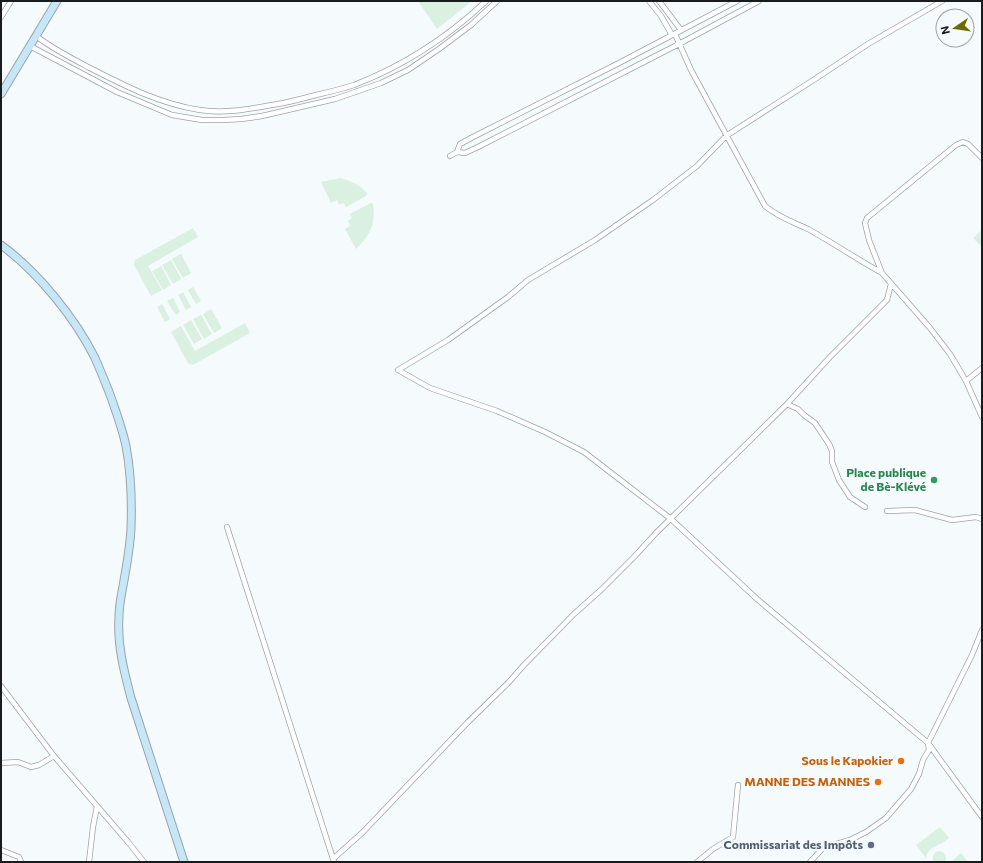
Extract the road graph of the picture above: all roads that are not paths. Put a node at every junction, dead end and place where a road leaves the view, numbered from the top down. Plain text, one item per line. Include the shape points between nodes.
1 (11, 1) edge
2 (57, 1) edge
3 (486, 1) edge
4 (497, 1) edge
5 (649, 1) edge
6 (659, 1) edge
7 (737, 1) edge
8 (759, 1) edge
9 (942, 1) edge
10 (1, 17) edge
11 (681, 30) junction
12 (674, 34) junction
13 (36, 36) junction
14 (679, 44) junction
15 (30, 46) junction
16 (1, 94) edge
17 (726, 136) junction
18 (457, 152) junction
19 (450, 156) dead end
20 (982, 158) edge
21 (1, 245) edge
22 (882, 273) junction
23 (891, 284) junction
24 (982, 368) edge
25 (966, 381) junction
26 (787, 404) junction
27 (982, 417) edge
28 (865, 507) dead end
29 (887, 511) dead end
30 (671, 519) junction
31 (982, 519) edge
32 (227, 527) dead end
33 (982, 630) edge
34 (977, 642) junction
35 (982, 645) edge
36 (1, 686) edge
37 (928, 743) junction
38 (54, 756) junction
39 (1, 763) edge
40 (738, 785) dead end
41 (97, 806) junction
42 (982, 817) edge
43 (1, 850) edge
44 (333, 860) edge
45 (21, 862) edge
46 (89, 862) edge
47 (144, 862) edge
48 (184, 862) edge
49 (697, 862) edge
50 (810, 862) edge

1 - 10 street
2 - 13 main road
3 - 13 street via 441,38 372,78 352,86 281,104 224,112 182,107 150,97 61,53
4 - 15 street via 439,50 408,70 381,83 335,99 240,119 202,120 172,115 117,92
5 - 12 street
6 - 11 street
7 - 11 street
8 - 14 street
9 - 17 street via 868,44
11 - 12 street
12 - 14 street
12 - 18 street via 460,144
13 - 15 main road
14 - 17 street
14 - 18 street via 466,153
15 - 16 main road
17 - 22 street via 765,206
17 - 30 street via 697,166 647,204 595,240 528,280 508,298 448,340 398,370 430,388 497,411 584,452
18 - 19 street
20 - 22 street via 968,144 960,143 865,220
21 - 48 main road via 60,303 95,359 118,417 126,446 131,486 131,530 119,616 120,653 131,698
22 - 23 street
23 - 25 street via 930,328
23 - 26 street via 887,300
24 - 25 street
25 - 27 street
26 - 28 street via 798,409 815,423 832,451 832,462 839,480 850,497
26 - 30 street
29 - 31 street via 915,510 952,520 976,517
30 - 37 street via 757,599
30 - 44 street via 574,614
32 - 44 street
33 - 34 street
34 - 35 street
34 - 37 street
36 - 38 street
37 - 42 street
37 - 50 street via 929,750 911,789 886,818 850,840 823,848
38 - 39 street via 39,765
38 - 41 street
40 - 49 street via 733,837
41 - 46 street
41 - 47 street
43 - 45 street via 19,857

